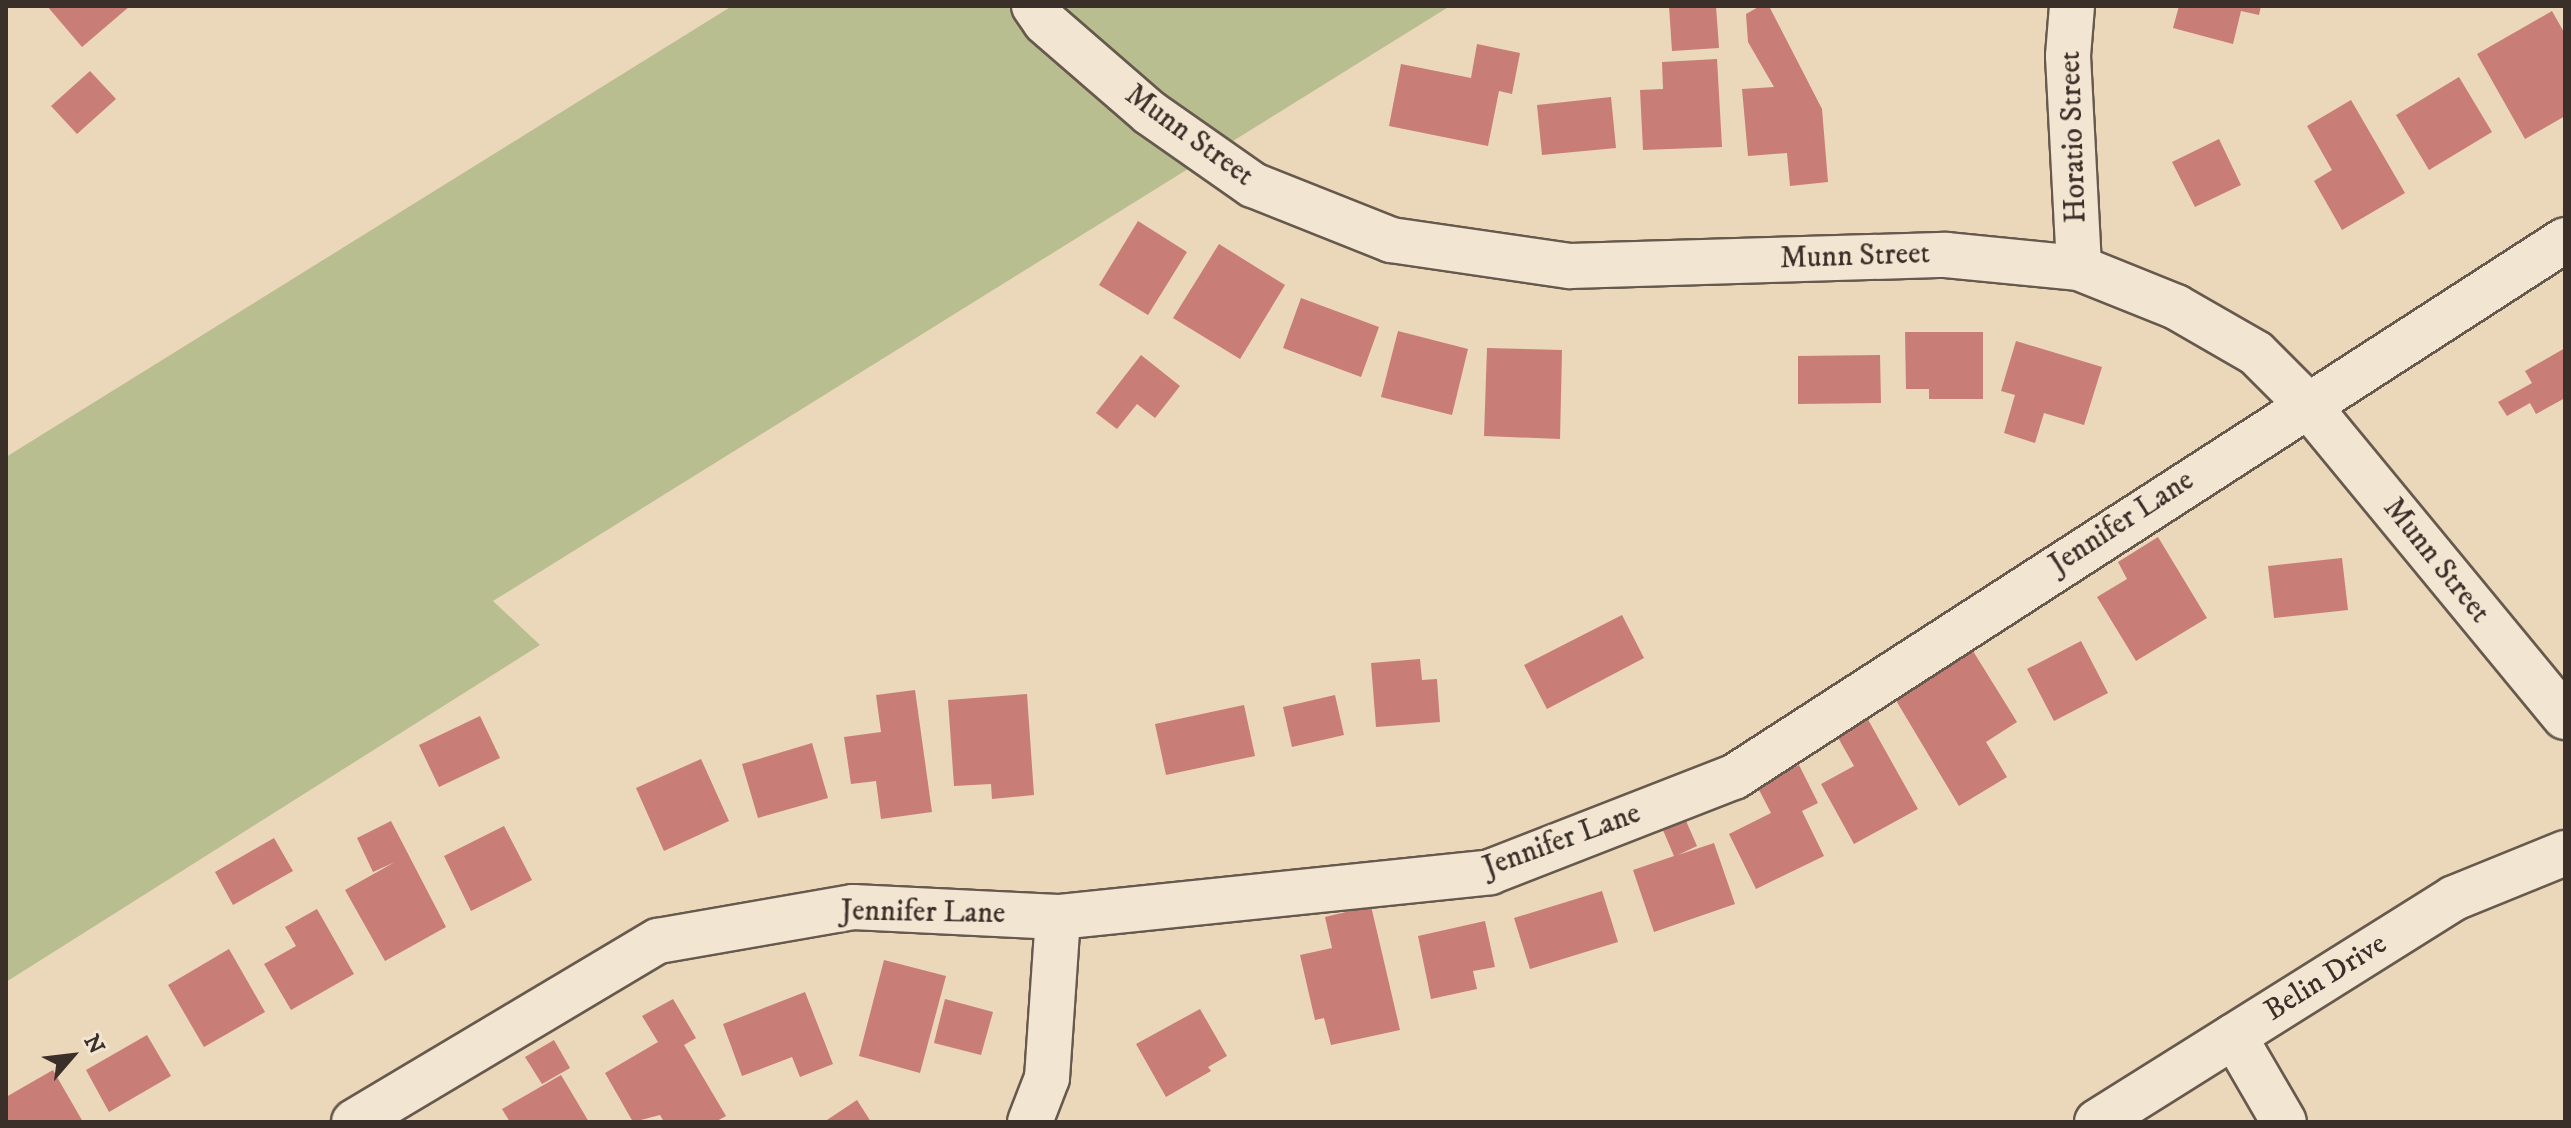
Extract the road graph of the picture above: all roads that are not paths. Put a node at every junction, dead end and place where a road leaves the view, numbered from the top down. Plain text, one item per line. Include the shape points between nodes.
1 (1034, 6) edge
2 (2072, 6) edge
3 (2565, 240) edge
4 (2079, 268) junction
5 (2306, 403) junction
6 (2565, 717) edge
7 (2565, 853) edge
8 (1058, 917) junction
9 (2234, 1036) junction
10 (354, 1122) edge
11 (1030, 1122) edge
12 (2097, 1122) edge
13 (2284, 1122) edge

1 - 4 street, Munn Street via 1045,22 1150,113 1253,185 1391,240 1570,266 1946,255
2 - 4 street, Horatio Street via 2068,56
3 - 5 street, Jennifer Lane
4 - 5 street, Munn Street via 2176,307 2256,353
5 - 6 street, Munn Street
5 - 8 street, Jennifer Lane via 1734,777 1490,872
7 - 9 street, Belin Drive via 2454,898
8 - 10 street, Jennifer Lane via 853,907 658,941
8 - 11 street via 1047,1078
9 - 12 street, Belin Drive
9 - 13 street

